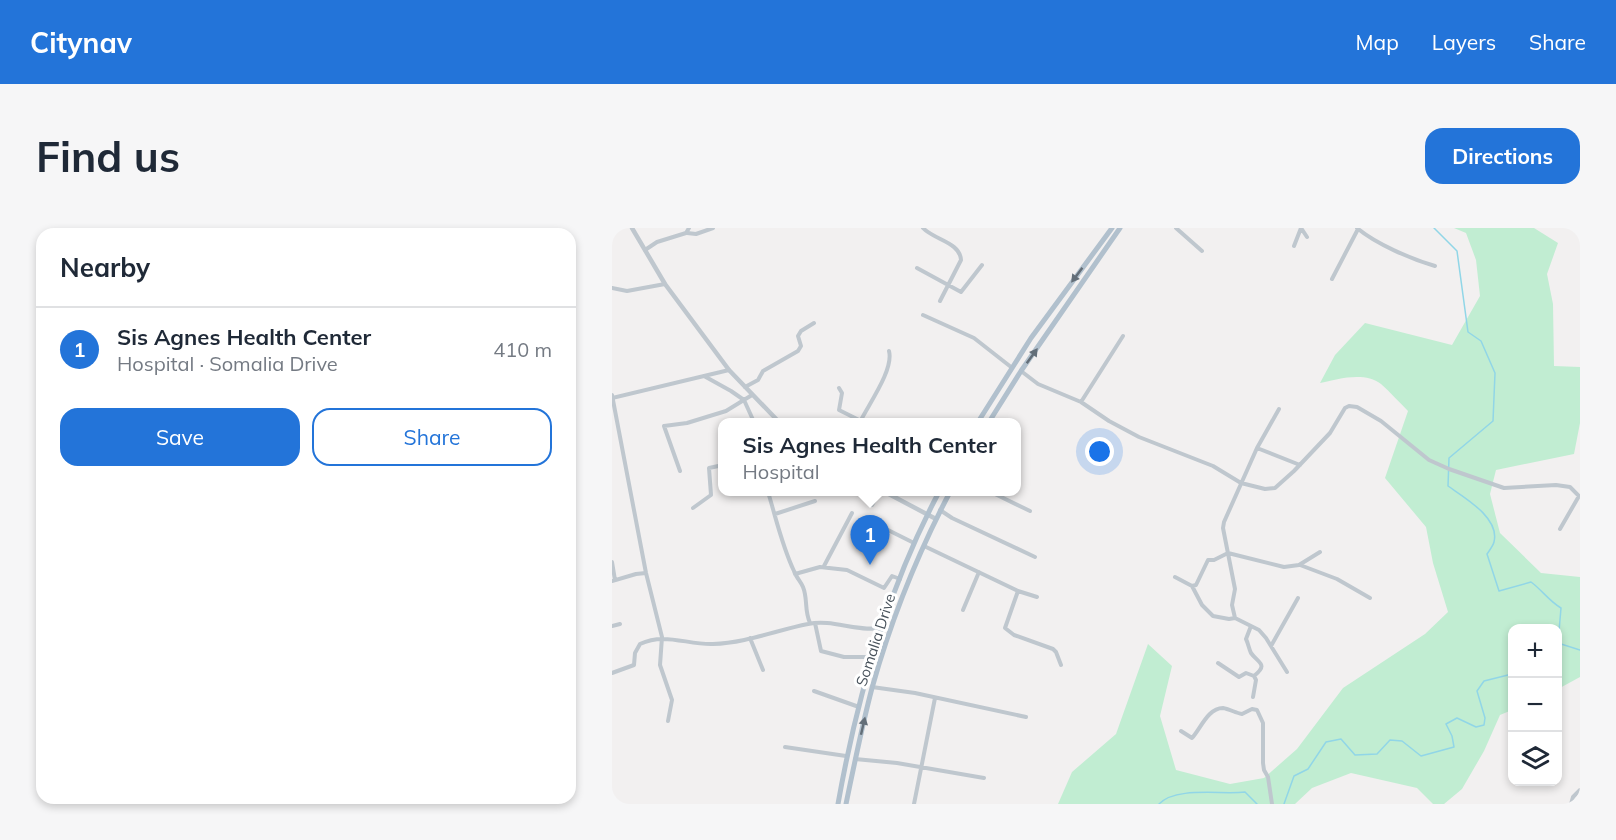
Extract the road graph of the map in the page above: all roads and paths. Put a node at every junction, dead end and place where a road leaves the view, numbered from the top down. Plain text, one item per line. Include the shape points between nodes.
1 (632, 228) edge
2 (689, 228) edge
3 (713, 228) edge
4 (923, 228) edge
5 (1112, 228) edge
6 (1120, 228) edge
7 (1176, 228) edge
8 (1301, 228) edge
9 (1357, 229) edge
10 (686, 233) junction
11 (1306, 237) dead end
12 (1294, 246) dead end
13 (644, 250) junction
14 (1202, 251) dead end
15 (982, 265) dead end
16 (1435, 266) dead end
17 (917, 268) dead end
18 (1332, 279) dead end
19 (665, 284) junction
20 (948, 285) junction
21 (612, 288) edge
22 (940, 301) dead end
23 (923, 315) dead end
24 (814, 323) dead end
25 (1123, 336) dead end
26 (889, 351) dead end
27 (1011, 368) junction
28 (729, 369) junction
29 (1021, 370) junction
30 (703, 376) junction
31 (745, 387) junction
32 (839, 388) dead end
33 (752, 395) junction
34 (612, 397) edge
35 (744, 400) junction
36 (1081, 402) junction
37 (1279, 409) dead end
38 (752, 418) edge
39 (774, 418) edge
40 (853, 418) edge
41 (862, 418) edge
42 (981, 418) edge
43 (992, 418) edge
44 (1257, 448) junction
45 (1300, 465) junction
46 (718, 466) edge
47 (680, 471) dead end
48 (1241, 483) junction
49 (769, 496) edge
50 (877, 496) edge
51 (893, 496) edge
52 (937, 496) edge
53 (948, 496) edge
54 (999, 496) edge
55 (1580, 496) edge
56 (815, 501) dead end
57 (872, 505) dead end
58 (693, 508) dead end
59 (940, 510) junction
60 (1030, 511) dead end
61 (927, 512) junction
62 (852, 513) dead end
63 (775, 514) junction
64 (936, 519) junction
65 (882, 527) dead end
66 (1560, 529) dead end
67 (914, 543) junction
68 (924, 546) junction
69 (1320, 552) dead end
70 (1228, 553) junction
71 (1035, 557) dead end
72 (612, 562) edge
73 (1299, 565) junction
74 (824, 566) junction
75 (979, 572) junction
76 (646, 573) junction
77 (795, 574) junction
78 (1175, 577) dead end
79 (900, 579) junction
80 (614, 581) edge
81 (1192, 586) junction
82 (1018, 591) junction
83 (1037, 597) dead end
84 (1298, 598) dead end
85 (1370, 598) dead end
86 (963, 609) dead end
87 (1235, 618) junction
88 (810, 623) junction
89 (815, 623) junction
90 (620, 624) dead end
91 (612, 626) edge
92 (1251, 626) junction
93 (882, 628) junction
94 (662, 637) junction
95 (750, 638) junction
96 (1271, 646) junction
97 (873, 657) junction
98 (1218, 663) dead end
99 (1061, 665) dead end
100 (763, 670) dead end
101 (1287, 672) dead end
102 (612, 673) edge
103 (1254, 676) junction
104 (873, 687) junction
105 (814, 691) dead end
106 (935, 698) junction
107 (1253, 698) dead end
108 (859, 708) junction
109 (1026, 717) dead end
110 (668, 721) dead end
111 (1181, 731) dead end
112 (784, 747) dead end
113 (846, 756) junction
114 (855, 759) junction
115 (922, 768) junction
116 (984, 778) dead end
117 (1580, 790) edge
118 (838, 804) edge
119 (846, 804) edge
120 (914, 804) edge
121 (1272, 804) edge
122 (1571, 804) edge

1 - 13 street
2 - 10 street
3 - 10 street
4 - 20 street via 961,255
5 -> 27 main road
29 -> 6 main road
7 - 14 street
8 - 11 street
8 - 12 street
9 - 16 street
9 - 18 street
10 - 13 street
13 - 19 street
15 - 20 street via 963,292
17 - 20 street
19 - 21 street via 627,291
19 - 28 street
20 - 22 street
23 - 27 street via 974,338
24 - 31 street via 798,336 798,351
25 - 36 street
26 - 41 street via 886,372
27 - 42 main road
28 - 30 street
28 - 31 street
29 - 36 street via 1038,384
29 - 43 main road
30 - 34 street
30 - 35 street
31 - 33 street
32 - 40 street via 839,410
33 - 35 street
33 - 39 street
34 - 76 street
35 - 38 street
35 - 47 street via 726,411 664,426
36 - 48 street via 1139,437 1213,466
37 - 44 street
44 - 45 street
44 - 48 street
45 - 48 street via 1275,488
45 - 55 street via 1349,406 1381,421 1429,460 1449,469 1504,488 1556,485 1570,487
46 - 58 street via 710,468 711,495
48 - 70 street via 1224,522
49 - 63 street
50 - 57 street
51 - 61 street
52 - 61 main road, Somalia Drive
53 - 59 main road, Somalia Drive
54 - 60 street
55 - 66 street
56 - 63 street
59 - 64 main road, Somalia Drive
59 - 71 street
61 - 64 street
61 - 67 main road, Somalia Drive
62 - 74 street
63 - 77 street
64 - 68 main road, Somalia Drive
65 - 67 street
67 - 79 main road, Somalia Drive
68 - 75 street
68 - 104 main road, Somalia Drive
69 - 73 street
70 - 73 street via 1284,567
70 - 81 street via 1208,560
70 - 87 street via 1235,589
72 - 80 street
73 - 85 street via 1337,579
74 - 77 street
74 - 79 street via 847,570 882,588 892,576
75 - 82 street
75 - 86 street
76 - 80 street
76 - 94 street
77 - 88 street via 803,587
78 - 81 street
79 - 93 main road, Somalia Drive
81 - 87 street via 1213,616
82 - 83 street
82 - 99 street via 1005,628 1053,649
84 - 96 street
87 - 92 street
88 - 89 street
88 - 95 street
89 - 93 street
89 - 97 street via 821,651 844,657
90 - 91 street
92 - 96 street
92 - 103 street via 1246,639 1262,666
93 - 97 main road, Somalia Drive
94 - 95 street via 698,644
94 - 102 street via 640,644 634,665
94 - 110 street via 660,665 672,700
95 - 100 street
96 - 101 street
97 - 108 main road, Somalia Drive
98 - 103 street via 1239,677
103 - 107 street
104 - 106 street
114 -> 104 main road, Somalia Drive
105 - 108 street
106 - 109 street
106 - 115 street
108 - 113 main road, Somalia Drive
111 - 121 street via 1192,738 1215,710 1224,708 1242,714 1257,710 1263,723 1263,763
112 - 113 street
113 - 118 main road, Somalia Drive
114 - 115 street
114 - 119 main road, Somalia Drive
115 - 116 street
115 - 120 street
117 - 122 street

